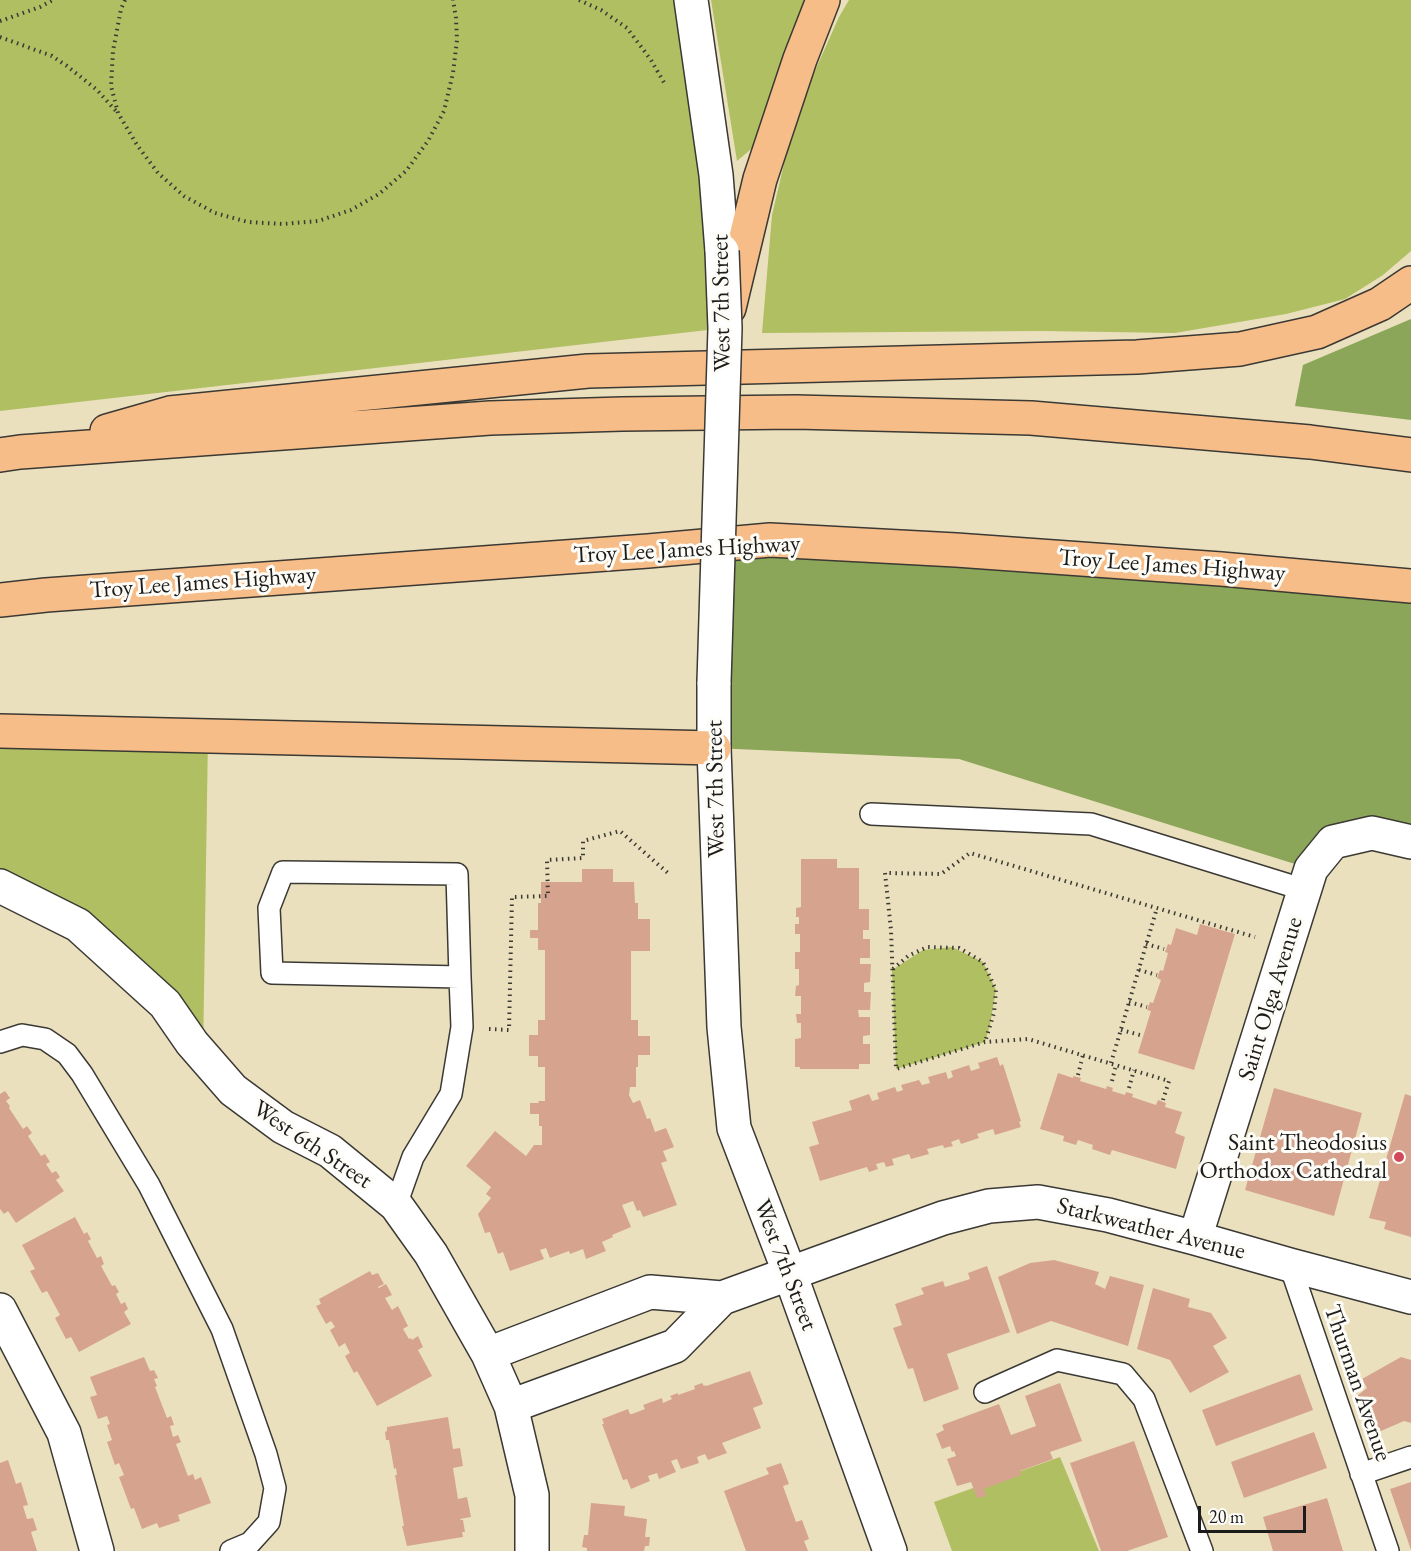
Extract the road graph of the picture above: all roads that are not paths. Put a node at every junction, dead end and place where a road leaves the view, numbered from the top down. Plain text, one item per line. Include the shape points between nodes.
1 (691, 0) edge
2 (823, 0) edge
3 (732, 252) junction
4 (1411, 283) edge
5 (10, 453) edge
6 (1411, 455) edge
7 (1411, 586) edge
8 (0, 600) edge
9 (0, 731) edge
10 (714, 748) junction
11 (871, 814) dead end
12 (1411, 842) edge
13 (0, 886) edge
14 (1305, 890) junction
15 (460, 977) junction
16 (0, 1042) edge
17 (396, 1205) junction
18 (1196, 1238) junction
19 (1290, 1265) junction
20 (790, 1274) junction
21 (1411, 1297) edge
22 (722, 1298) junction
23 (0, 1310) edge
24 (489, 1354) junction
25 (985, 1392) dead end
26 (510, 1406) junction
27 (1411, 1457) edge
28 (1361, 1474) junction
29 (97, 1551) edge
30 (231, 1551) edge
31 (532, 1551) edge
32 (890, 1551) edge
33 (1202, 1551) edge
34 (1388, 1551) edge

1 - 3 street, West 7th Street via 716,175
2 - 3 highway
3 - 10 street, West 7th Street, bridge via 725,328
4 - 5 highway via 1380,304 1317,332 1240,349 1137,357 588,371 170,413 84,438
5 - 6 highway via 490,418 796,412 1031,418 1310,442
7 - 8 highway, Troy Lee James Highway via 1221,568 770,540
9 - 10 highway
10 - 20 street, West 7th Street via 724,1027 734,1128
11 - 14 lane via 1091,825
12 - 14 street, Saint Olga Avenue via 1372,832 1333,842 1311,869
13 - 17 street, West 6th Street via 78,925 165,1004 192,1043 233,1090 283,1127 330,1151
14 - 18 street, Saint Olga Avenue
15 - 15 lane via 457,874 283,872 269,908 272,974
15 - 17 lane via 462,1027 451,1094 413,1157
16 - 30 lane via 22,1035 45,1039 67,1054 148,1185 222,1329 275,1488 269,1522 250,1543
17 - 24 street, West 6th Street via 431,1254
18 - 19 street, Starkweather Avenue
18 - 20 street, Starkweather Avenue via 1038,1202 989,1206 943,1218
19 - 21 street, Starkweather Avenue
19 - 28 lane, Thurman Avenue
20 - 22 street, Starkweather Avenue
20 - 32 street, West 7th Street
22 - 24 street, Starkweather Avenue via 650,1292
22 - 26 street, Starkweather Avenue via 675,1346
23 - 29 street via 64,1434
24 - 26 street, West 6th Street
25 - 33 lane via 1057,1360 1123,1374 1144,1399
26 - 31 street, West 6th Street via 532,1495
27 - 28 lane
28 - 34 lane, Thurman Avenue

